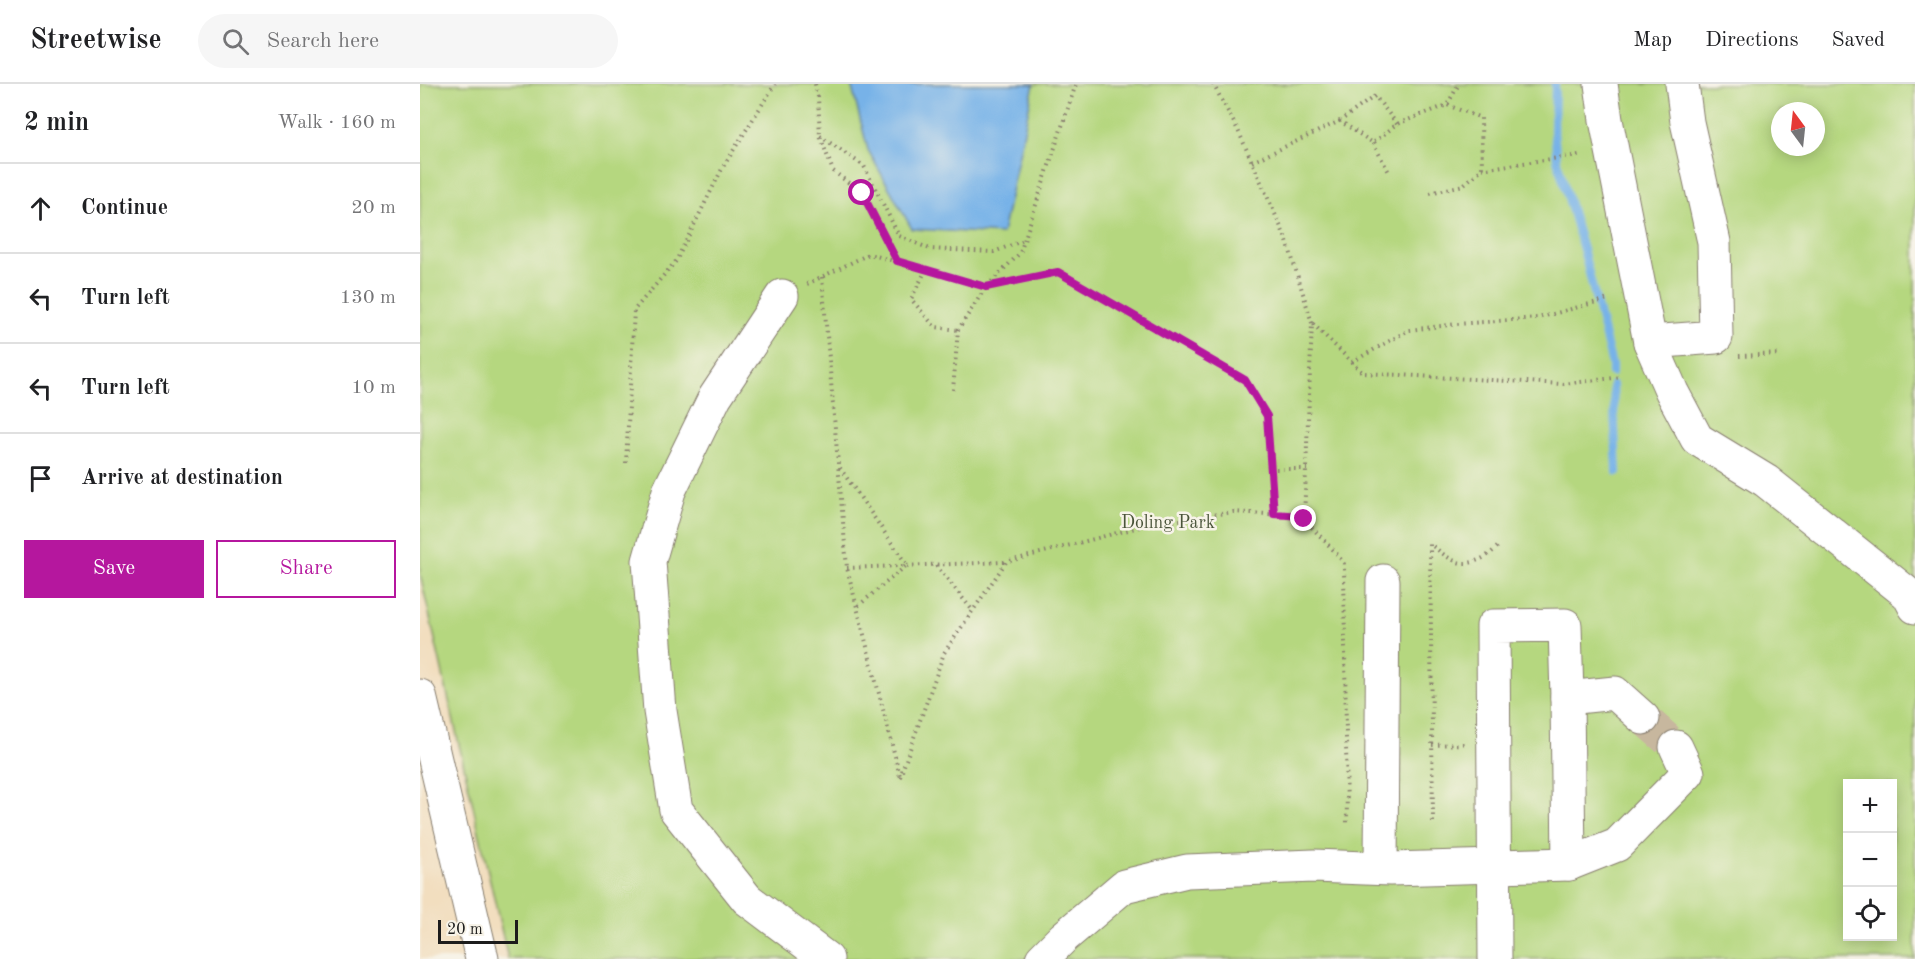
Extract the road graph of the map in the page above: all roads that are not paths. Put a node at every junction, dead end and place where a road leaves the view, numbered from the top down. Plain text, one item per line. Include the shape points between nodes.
1 (1601, 84) edge
2 (1682, 84) edge
3 (782, 296) road end
4 (1650, 342) junction
5 (1383, 581) dead end
6 (1915, 607) edge
7 (1567, 698) junction
8 (422, 712) edge
9 (1643, 718) tunnel mouth
10 (1676, 747) tunnel mouth
11 (1569, 864) junction
12 (1494, 867) junction
13 (1381, 868) junction
14 (482, 959) edge
15 (827, 959) edge
16 (1042, 959) edge
17 (1495, 959) edge

1 - 4 street
2 - 4 street via 1714,242 1716,337
3 - 15 street via 715,397 669,491 649,561 660,711 676,810 747,899
4 - 6 street via 1697,439 1766,481 1908,594
5 - 13 street
7 - 9 street via 1615,693
7 - 11 street
7 - 12 street via 1566,625 1493,626
8 - 14 street
10 - 11 street via 1688,773 1617,844
11 - 12 street
12 - 13 street
12 - 17 street
13 - 16 street via 1314,866 1187,871 1124,886

